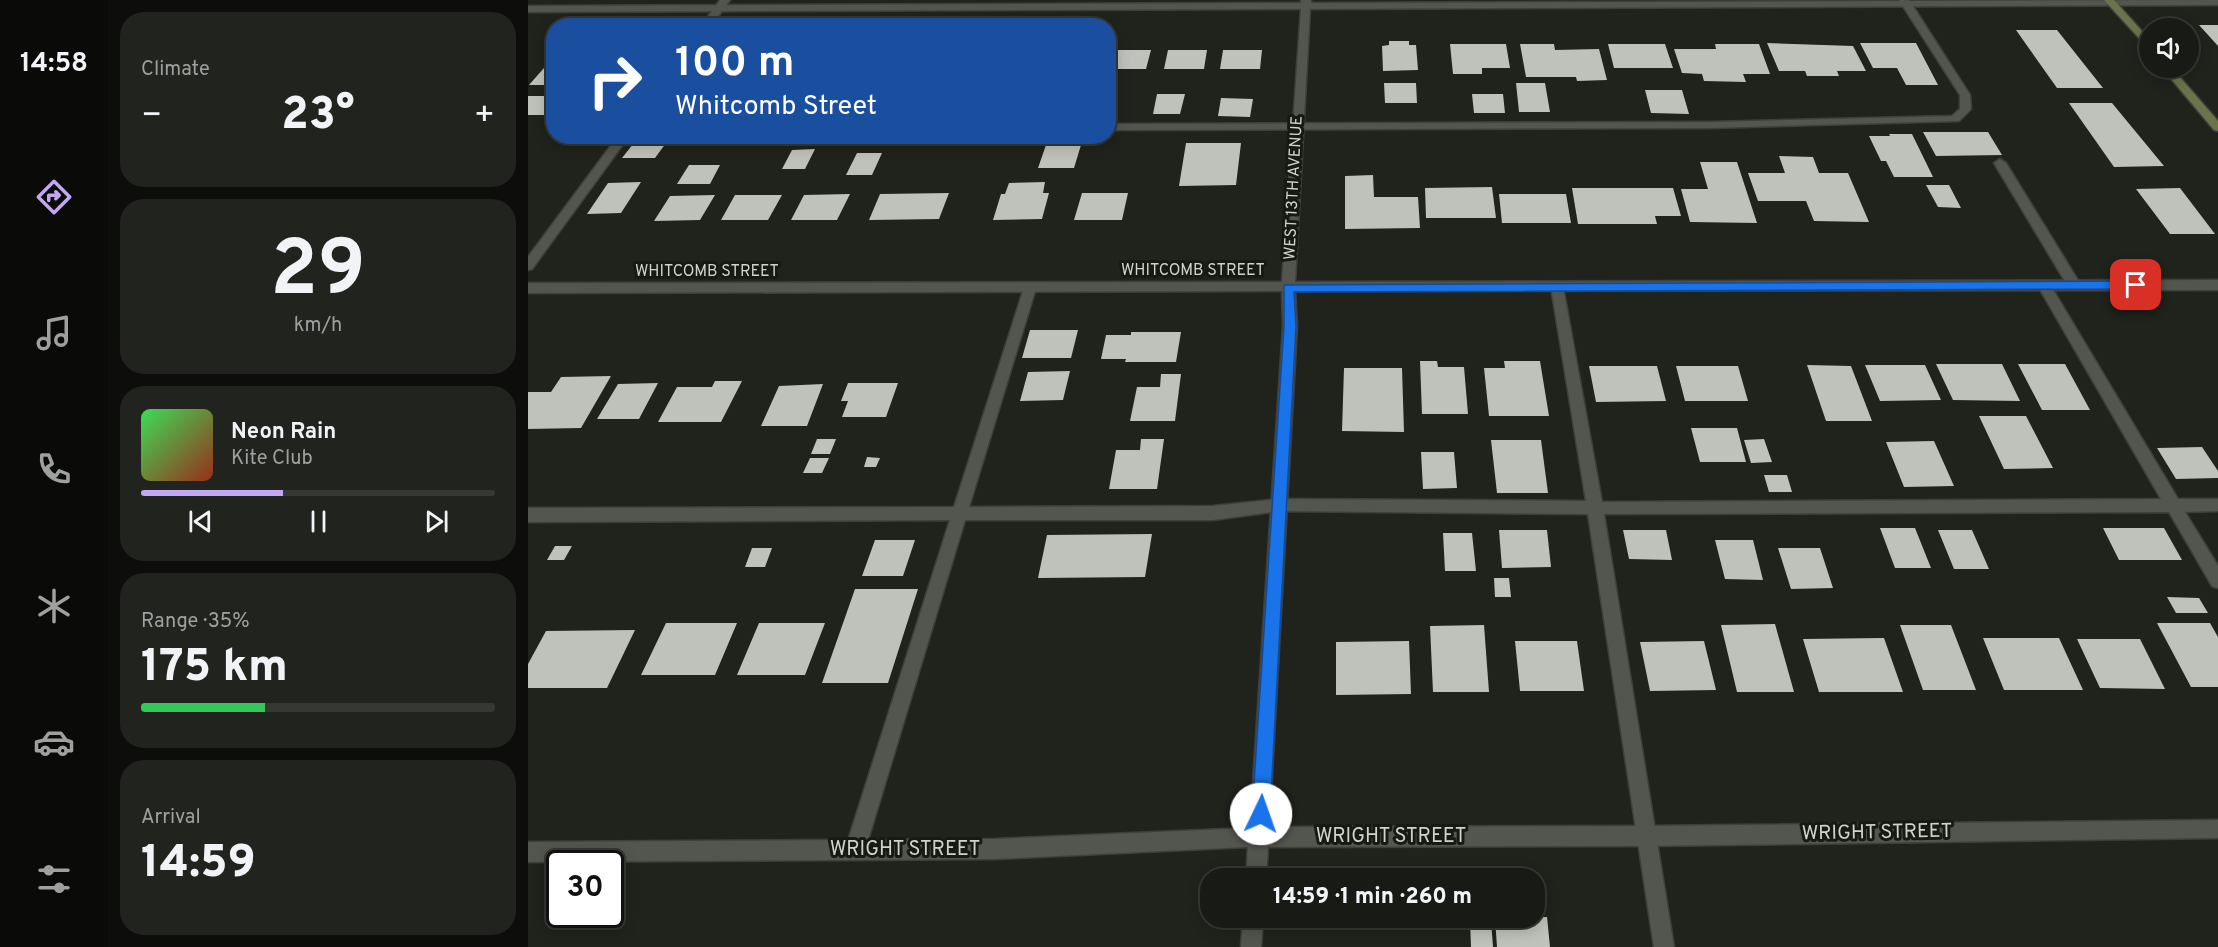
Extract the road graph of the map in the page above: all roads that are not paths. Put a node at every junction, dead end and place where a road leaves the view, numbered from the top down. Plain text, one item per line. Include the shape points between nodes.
1 (2110, 1) edge
2 (1905, 2) edge
3 (2218, 2) edge
4 (1306, 3) edge
5 (722, 4) edge
6 (528, 9) edge
7 (712, 18) edge
8 (2139, 34) edge
9 (2176, 78) edge
10 (1298, 125) junction
11 (1116, 127) edge
12 (2218, 128) edge
13 (618, 144) edge
14 (2000, 164) dead end
15 (528, 266) edge
16 (2044, 285) junction
17 (2074, 285) junction
18 (2218, 285) edge
19 (1557, 287) junction
20 (528, 288) edge
21 (1030, 288) junction
22 (1288, 288) junction
23 (1279, 506) junction
24 (2174, 506) junction
25 (2218, 506) edge
26 (1595, 508) junction
27 (960, 514) junction
28 (528, 515) edge
29 (2218, 581) edge
30 (2218, 829) edge
31 (1647, 836) junction
32 (1260, 837) junction
33 (855, 850) junction
34 (528, 852) edge
35 (1257, 868) edge
36 (1252, 928) edge
37 (1251, 947) edge
38 (1664, 947) edge

1 - 2 street
1 - 3 street
1 - 8 main road
2 - 4 street
2 - 10 street via 1965,95 1968,106 1955,119 1711,125
4 - 5 street
4 - 10 street, WEST 13TH AVENUE
5 - 6 street
5 - 7 street
9 - 12 main road
10 - 11 street
10 - 22 street, WEST 13TH AVENUE
13 - 15 street
14 - 17 street
16 - 17 street, WHITCOMB STREET
16 - 19 street, WHITCOMB STREET
16 - 24 street
17 - 18 street, WHITCOMB STREET
19 - 22 street, WHITCOMB STREET
19 - 26 street
20 - 21 street, WHITCOMB STREET
21 - 22 street, WHITCOMB STREET
21 - 27 street
22 - 23 street, WEST 13TH AVENUE via 1290,326
23 - 26 street
23 - 27 street via 1213,513
23 - 32 street, WEST 13TH AVENUE
24 - 25 street
24 - 26 street
24 - 29 street
26 - 31 street
27 - 28 street
27 - 33 street
30 - 31 street, WRIGHT STREET
31 - 32 street, WRIGHT STREET
31 - 38 street
32 - 33 street, WRIGHT STREET via 995,849
32 - 35 street, WEST 13TH AVENUE
33 - 34 street, WRIGHT STREET
36 - 37 street

